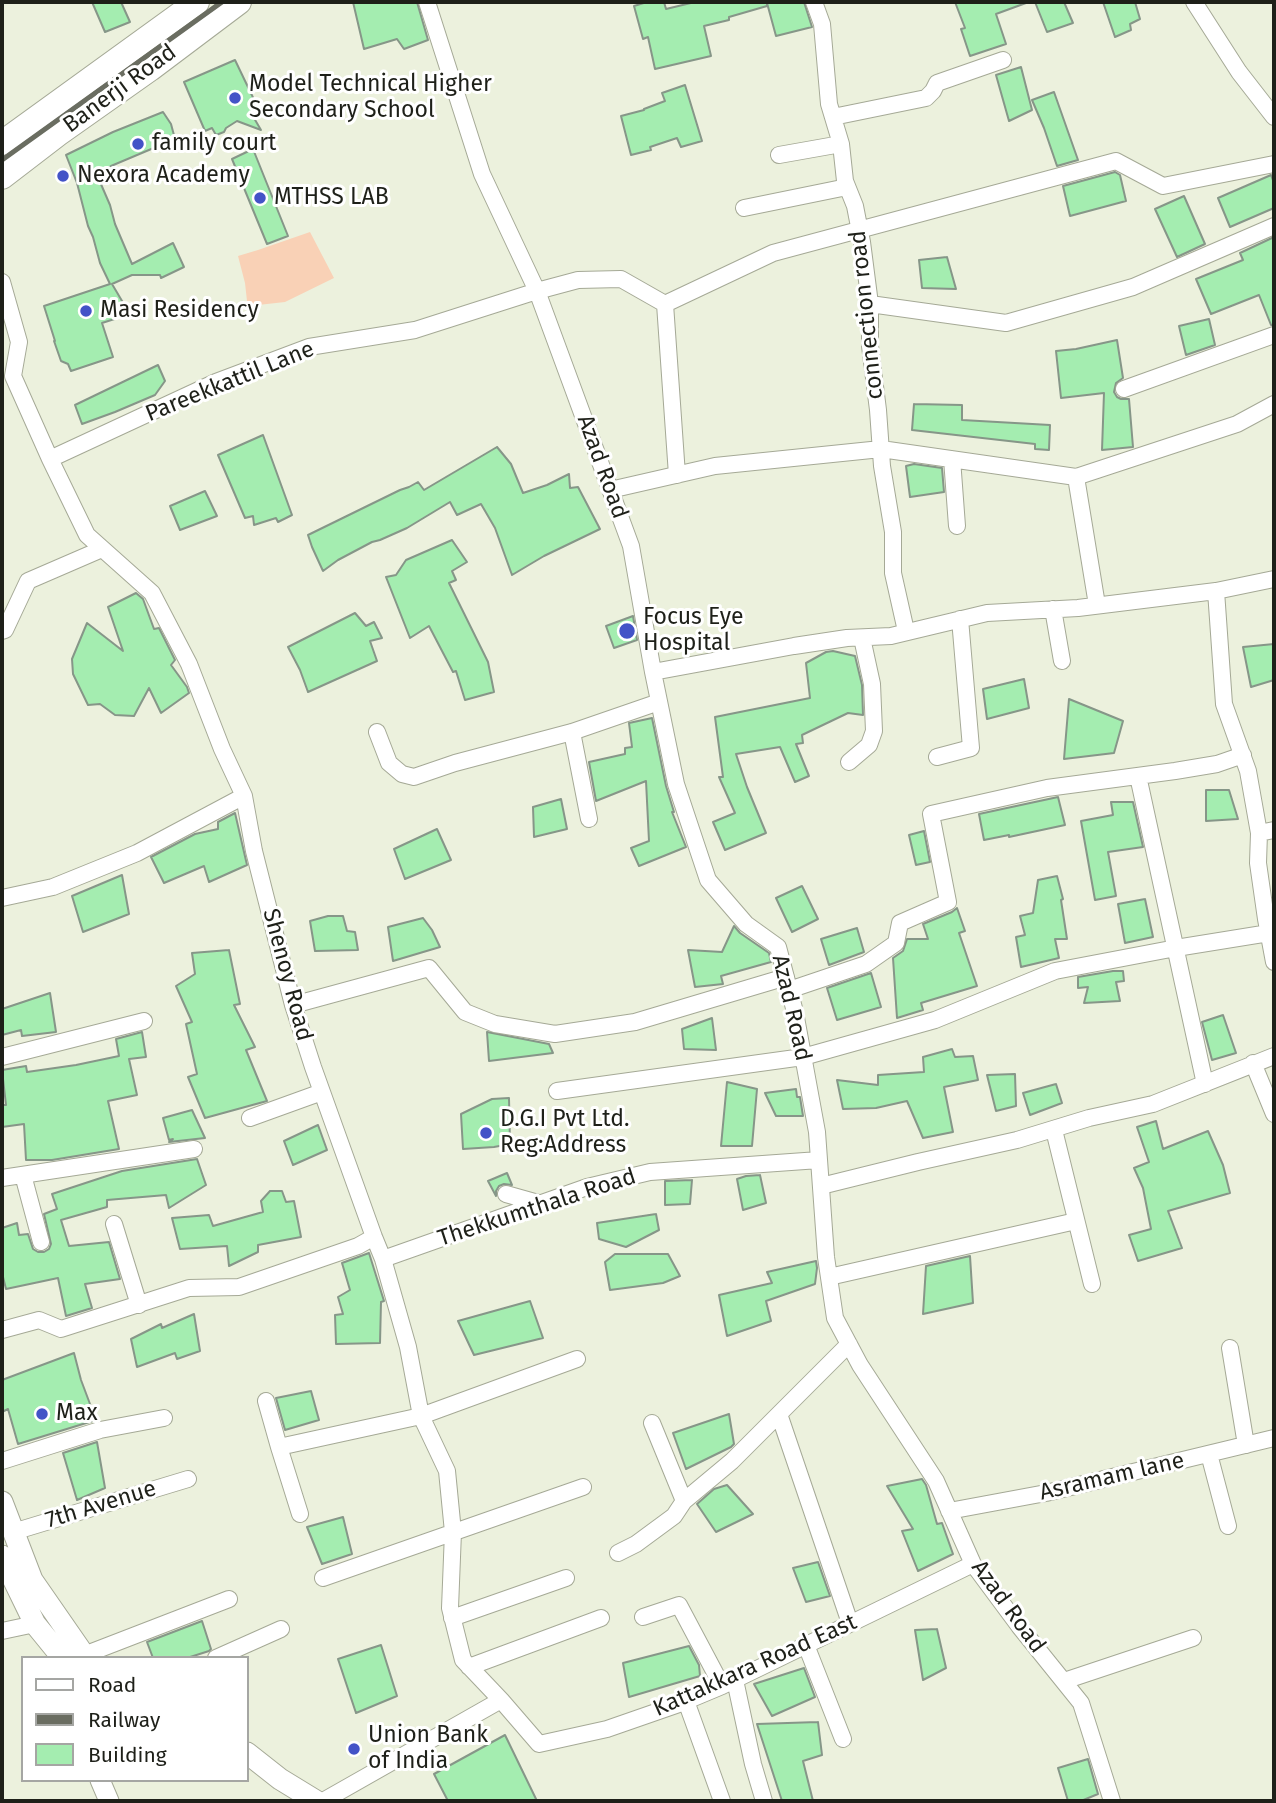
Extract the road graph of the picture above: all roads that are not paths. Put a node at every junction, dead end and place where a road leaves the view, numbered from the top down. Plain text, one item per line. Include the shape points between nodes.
1 (197, 2) edge
2 (239, 2) edge
3 (427, 2) edge
4 (814, 2) edge
5 (1194, 2) edge
6 (1003, 60) dead end
7 (833, 117) junction
8 (1274, 117) edge
9 (2, 144) edge
10 (841, 144) junction
11 (779, 155) dead end
12 (1274, 164) edge
13 (2, 177) edge
14 (847, 187) junction
15 (744, 208) dead end
16 (1274, 226) edge
17 (859, 230) junction
18 (2, 282) edge
19 (537, 291) junction
20 (665, 304) junction
21 (870, 304) junction
22 (1274, 335) edge
23 (1124, 389) dead end
24 (1274, 404) edge
25 (880, 449) junction
26 (50, 459) junction
27 (952, 459) junction
28 (677, 475) junction
29 (1076, 477) junction
30 (610, 490) junction
31 (957, 526) dead end
32 (102, 549) junction
33 (1274, 579) edge
34 (1216, 591) junction
35 (1097, 605) junction
36 (1053, 610) junction
37 (960, 619) junction
38 (2, 631) edge
39 (906, 632) junction
40 (862, 638) junction
41 (1062, 661) dead end
42 (653, 672) junction
43 (659, 702) junction
44 (572, 732) junction
45 (377, 733) dead end
46 (1243, 755) junction
47 (937, 757) dead end
48 (849, 762) dead end
49 (1138, 776) junction
50 (244, 796) junction
51 (589, 819) dead end
52 (1267, 831) edge
53 (2, 898) edge
54 (1269, 933) junction
55 (1176, 948) junction
56 (1274, 962) edge
57 (788, 983) junction
58 (293, 1005) junction
59 (144, 1021) dead end
60 (1274, 1056) edge
61 (2, 1057) edge
62 (803, 1057) junction
63 (1253, 1063) junction
64 (1205, 1084) junction
65 (558, 1091) dead end
66 (322, 1092) junction
67 (1274, 1114) edge
68 (250, 1118) dead end
69 (1054, 1130) junction
70 (194, 1149) dead end
71 (819, 1160) junction
72 (23, 1175) junction
73 (2, 1178) edge
74 (821, 1186) junction
75 (506, 1194) dead end
76 (538, 1203) junction
77 (1076, 1221) junction
78 (114, 1224) dead end
79 (374, 1237) junction
80 (41, 1242) dead end
81 (383, 1259) junction
82 (829, 1278) junction
83 (1092, 1284) dead end
84 (139, 1305) junction
85 (2, 1330) edge
86 (849, 1344) junction
87 (1230, 1348) dead end
88 (577, 1359) dead end
89 (266, 1401) dead end
90 (779, 1414) junction
91 (421, 1416) junction
92 (164, 1418) dead end
93 (652, 1423) dead end
94 (1274, 1438) edge
95 (1246, 1445) junction
96 (279, 1447) junction
97 (1209, 1454) junction
98 (2, 1461) edge
99 (188, 1479) dead end
100 (583, 1487) dead end
101 (684, 1501) junction
102 (2, 1502) edge
103 (949, 1511) junction
104 (300, 1514) dead end
105 (1228, 1526) dead end
106 (13, 1532) junction
107 (453, 1532) junction
108 (618, 1553) dead end
109 (2, 1556) edge
110 (973, 1564) junction
111 (323, 1578) dead end
112 (566, 1578) dead end
113 (229, 1599) dead end
114 (643, 1617) dead end
115 (453, 1618) junction
116 (601, 1618) dead end
117 (850, 1623) junction
118 (35, 1624) junction
119 (281, 1629) dead end
120 (2, 1631) edge
121 (1193, 1638) dead end
122 (806, 1645) junction
123 (71, 1656) edge
124 (220, 1656) edge
125 (469, 1667) junction
126 (1064, 1681) junction
127 (728, 1683) junction
128 (500, 1700) junction
129 (686, 1701) junction
130 (843, 1738) dead end
131 (248, 1755) edge
132 (248, 1772) edge
133 (101, 1782) edge
134 (109, 1801) edge
135 (288, 1801) edge
136 (316, 1801) edge
137 (323, 1801) edge
138 (722, 1801) edge
139 (764, 1801) edge
140 (1112, 1801) edge

1 - 9 main road, Banerji Road
2 - 13 main road, Banerji Road
3 - 19 street, Azad Road via 482,174
4 - 7 street, connection road
5 - 8 street
6 - 7 street via 937,83 926,99
7 - 10 street, connection road
10 - 11 street
10 - 14 street, connection road
12 - 17 street via 1163,186 1116,161
14 - 15 street
14 - 17 street, connection road
16 - 21 street via 1133,287 1006,323
17 - 20 street via 773,253
17 - 21 street, connection road
18 - 26 street, Shenoy Road via 19,342 13,376
19 - 20 street, Pareekkattil Lane via 578,280 621,279
19 - 26 street, Pareekkattil Lane via 415,330 309,347 216,382
19 - 30 street, Azad Road
20 - 28 street
21 - 25 street, connection road
22 - 23 street
24 - 29 street via 1237,424
25 - 27 street
25 - 28 street via 715,466
25 - 39 street, connection road via 893,573
26 - 32 street, Shenoy Road via 87,536
27 - 29 street
27 - 31 street
28 - 30 street
29 - 35 street
30 - 42 street, Azad Road via 631,546
32 - 38 street via 28,581
32 - 50 street, Shenoy Road via 152,593 189,664
33 - 34 street
34 - 35 street
34 - 46 street via 1224,704
35 - 36 street
36 - 37 street
36 - 41 street
37 - 39 street
37 - 47 street via 971,748
39 - 40 street
40 - 42 street
40 - 48 street via 872,684 874,731 869,745
42 - 43 street, Azad Road
43 - 44 street
43 - 57 street, Azad Road via 676,784 708,880 746,924 778,947
44 - 45 street via 414,777 389,763
44 - 51 street
46 - 49 street via 1217,764
46 - 52 street
49 - 55 street
49 - 57 street via 1047,788 931,814 947,902 900,923 896,943 866,964
50 - 53 street via 137,853 53,887
50 - 58 street, Shenoy Road
52 - 54 street via 1258,863
54 - 55 street
54 - 56 street
55 - 62 street via 1055,971 935,1020
55 - 64 street
57 - 58 street via 635,1022 555,1034 495,1024 465,1012 429,968
57 - 62 street, Azad Road
58 - 66 street, Shenoy Road
59 - 61 street
60 - 63 street
62 - 65 street
62 - 71 street, Azad Road
63 - 64 street
63 - 67 street
64 - 69 street via 1153,1104
66 - 68 street
66 - 79 street, Shenoy Road
69 - 74 street
69 - 77 street
70 - 72 street
71 - 74 street, Azad Road
71 - 76 street, Thekkumthala Road via 650,1172
72 - 73 street
72 - 80 street
74 - 82 street, Azad Road
75 - 76 street
76 - 81 street, Thekkumthala Road
77 - 82 street
77 - 83 street
78 - 84 street
79 - 81 street, Shenoy Road
79 - 84 street via 239,1287 189,1289
81 - 91 street, Shenoy Road via 408,1347
82 - 86 street, Azad Road via 835,1318
84 - 85 street via 61,1329 39,1320
86 - 90 street
86 - 103 street, Azad Road via 936,1481
87 - 95 street
88 - 91 street
89 - 96 street
90 - 101 street
90 - 117 street
91 - 96 street
91 - 107 street, Shenoy Road via 447,1471
92 - 98 street via 100,1430
93 - 101 street
94 - 95 street, Asramam lane
95 - 97 street, Asramam lane
96 - 104 street
97 - 103 street, Asramam lane
97 - 105 street
99 - 106 street, 7th Avenue
100 - 107 street
101 - 108 street via 674,1516
102 - 106 main road
103 - 110 street, Azad Road
106 - 123 main road
107 - 111 street
107 - 115 street, Shenoy Road
109 - 118 main road
110 - 117 street, Kattakkara Road East
110 - 126 street, Azad Road
112 - 115 street
113 - 123 street
114 - 127 street via 679,1605
115 - 125 street, Shenoy Road via 463,1660
116 - 125 street
117 - 122 street, Kattakkara Road East
118 - 120 street
118 - 123 main road
119 - 124 street
121 - 126 street
122 - 127 street, Kattakkara Road East
122 - 130 street
125 - 128 street, Shenoy Road
126 - 140 street, Azad Road via 1081,1703
127 - 129 street, Kattakkara Road East
127 - 139 street
128 - 129 street, Kattakkara Road East via 539,1744 607,1729
128 - 137 street
129 - 138 street
131 - 136 main road
132 - 135 main road
133 - 134 street

